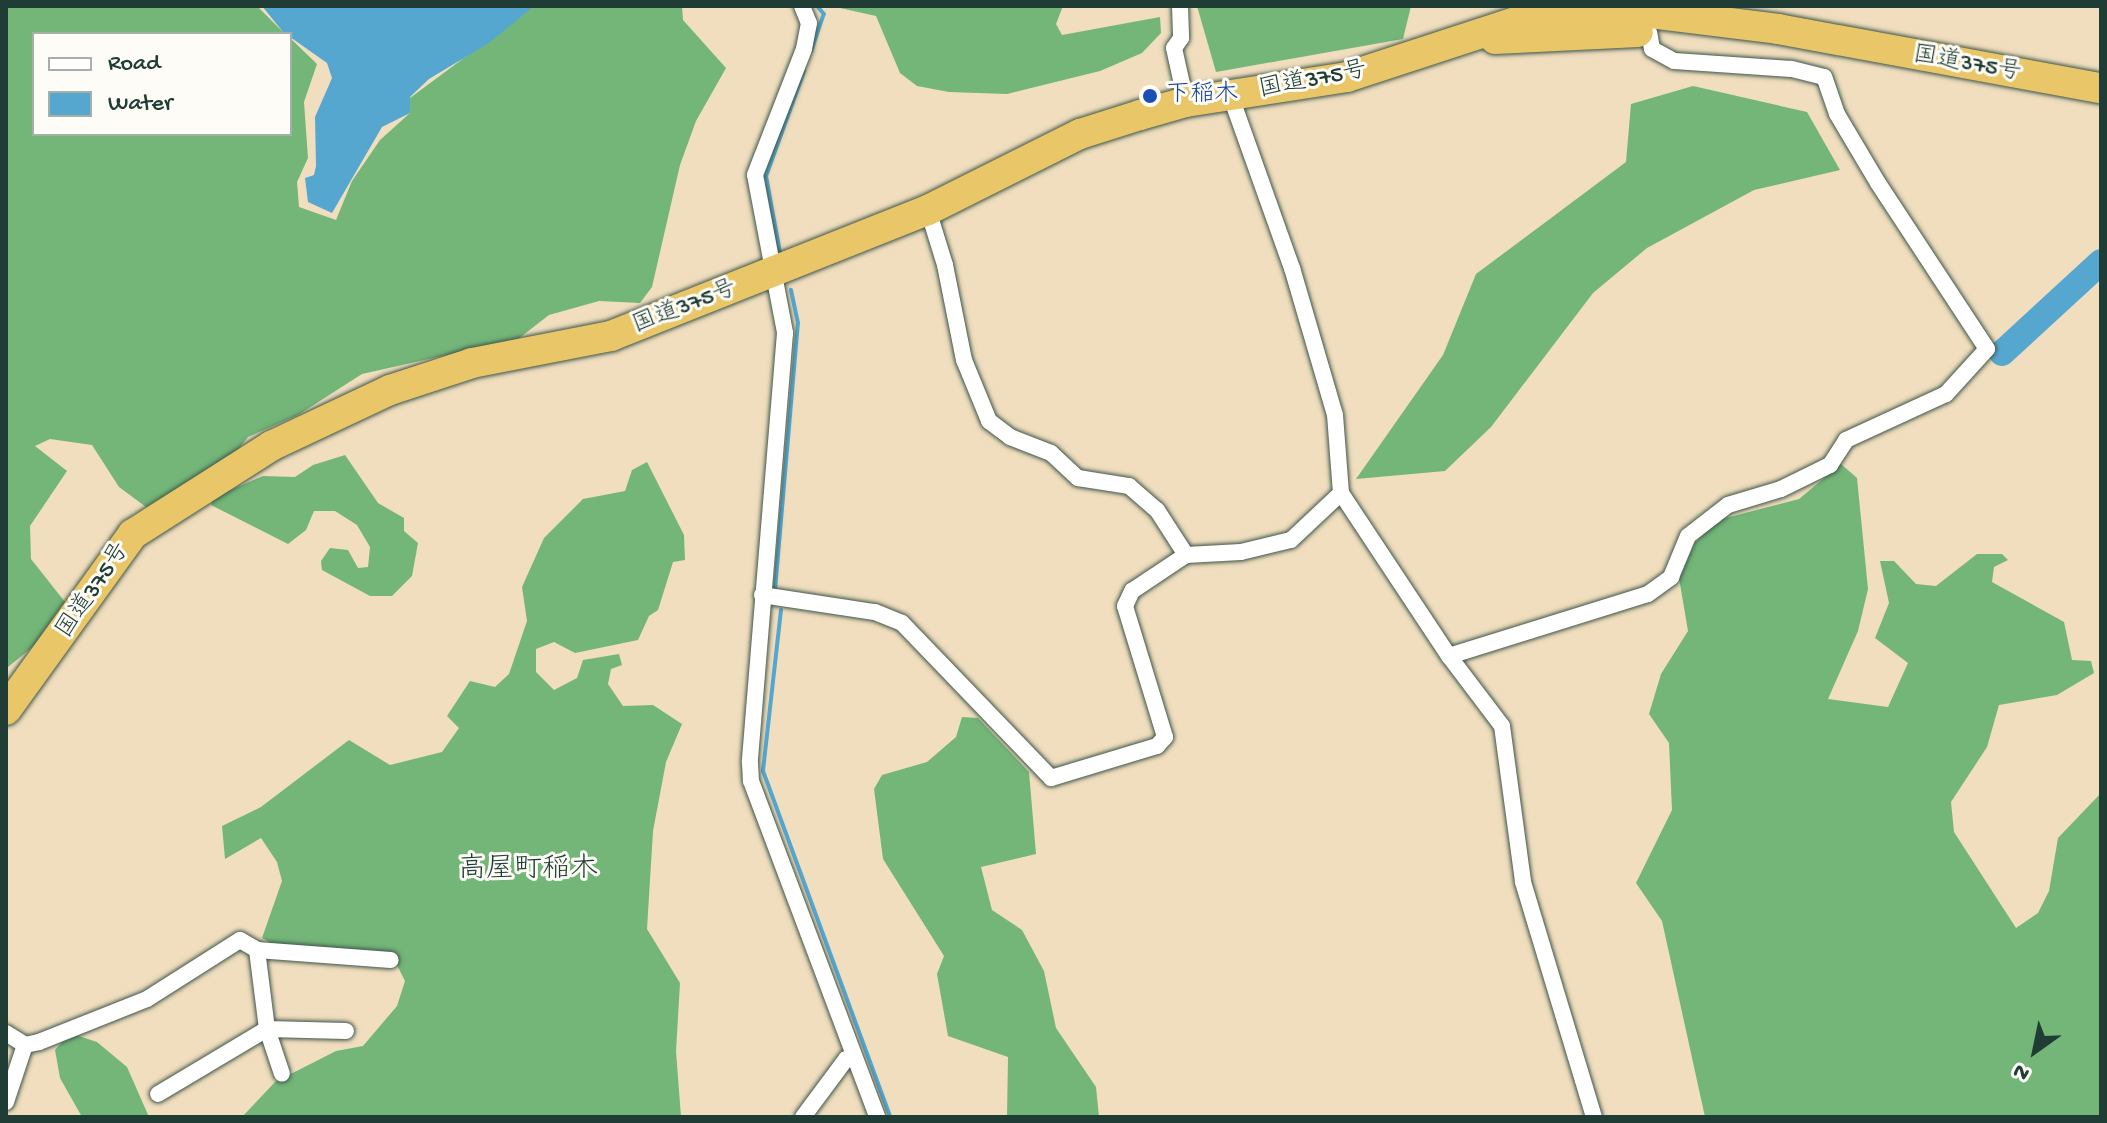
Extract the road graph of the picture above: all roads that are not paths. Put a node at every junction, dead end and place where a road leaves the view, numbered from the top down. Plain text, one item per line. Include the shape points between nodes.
1 (802, 6) edge
2 (1180, 6) edge
3 (1649, 32) junction
4 (1457, 45) junction
5 (2101, 88) edge
6 (1231, 97) junction
7 (1186, 102) junction
8 (2101, 107) edge
9 (928, 210) junction
10 (776, 273) junction
11 (1341, 493) junction
12 (1186, 555) junction
13 (762, 595) junction
14 (1449, 656) junction
15 (6, 710) edge
16 (257, 950) junction
17 (391, 960) dead end
18 (267, 1029) junction
19 (346, 1031) dead end
20 (6, 1033) edge
21 (25, 1045) junction
22 (854, 1057) junction
23 (282, 1074) dead end
24 (158, 1094) dead end
25 (6, 1102) edge
26 (803, 1117) edge
27 (877, 1117) edge
28 (1594, 1117) edge

1 - 10 street via 809,23 804,49 755,175
2 - 7 street via 1181,38 1174,48
3 - 4 highway, 国道375号
3 - 8 highway, 国道375号 via 1774,47
3 - 14 street via 1652,49 1674,61 1791,69 1824,77 1837,114 1878,183 1987,349 1946,394 1846,440 1830,465 1781,489 1728,505 1688,536 1671,577 1648,594
4 - 5 highway, 国道375号 via 1497,25 1543,13 1650,13 1778,29
4 - 6 highway, 国道375号 via 1347,77
6 - 7 highway, 国道375号
6 - 11 street via 1292,268 1335,415
7 - 9 highway, 国道375号 via 1080,134
9 - 10 highway, 国道375号
9 - 12 street via 964,360 989,421 1010,437 1051,453 1078,478 1129,486 1157,510
10 - 13 street via 785,333
10 - 15 highway, 国道375号 via 611,336 472,363 390,390 271,446 133,534
11 - 12 street via 1291,540 1256,550
11 - 14 street
12 - 13 street via 1132,591 1125,606 1165,737 1157,746 1051,778 902,623 875,612
13 - 22 street via 751,781
14 - 28 street via 1502,726 1523,882
16 - 17 street
16 - 18 street
16 - 21 street via 240,940 147,999
18 - 19 street
18 - 23 street
18 - 24 street
20 - 21 street
21 - 25 street
22 - 26 street via 846,1059
22 - 27 street

